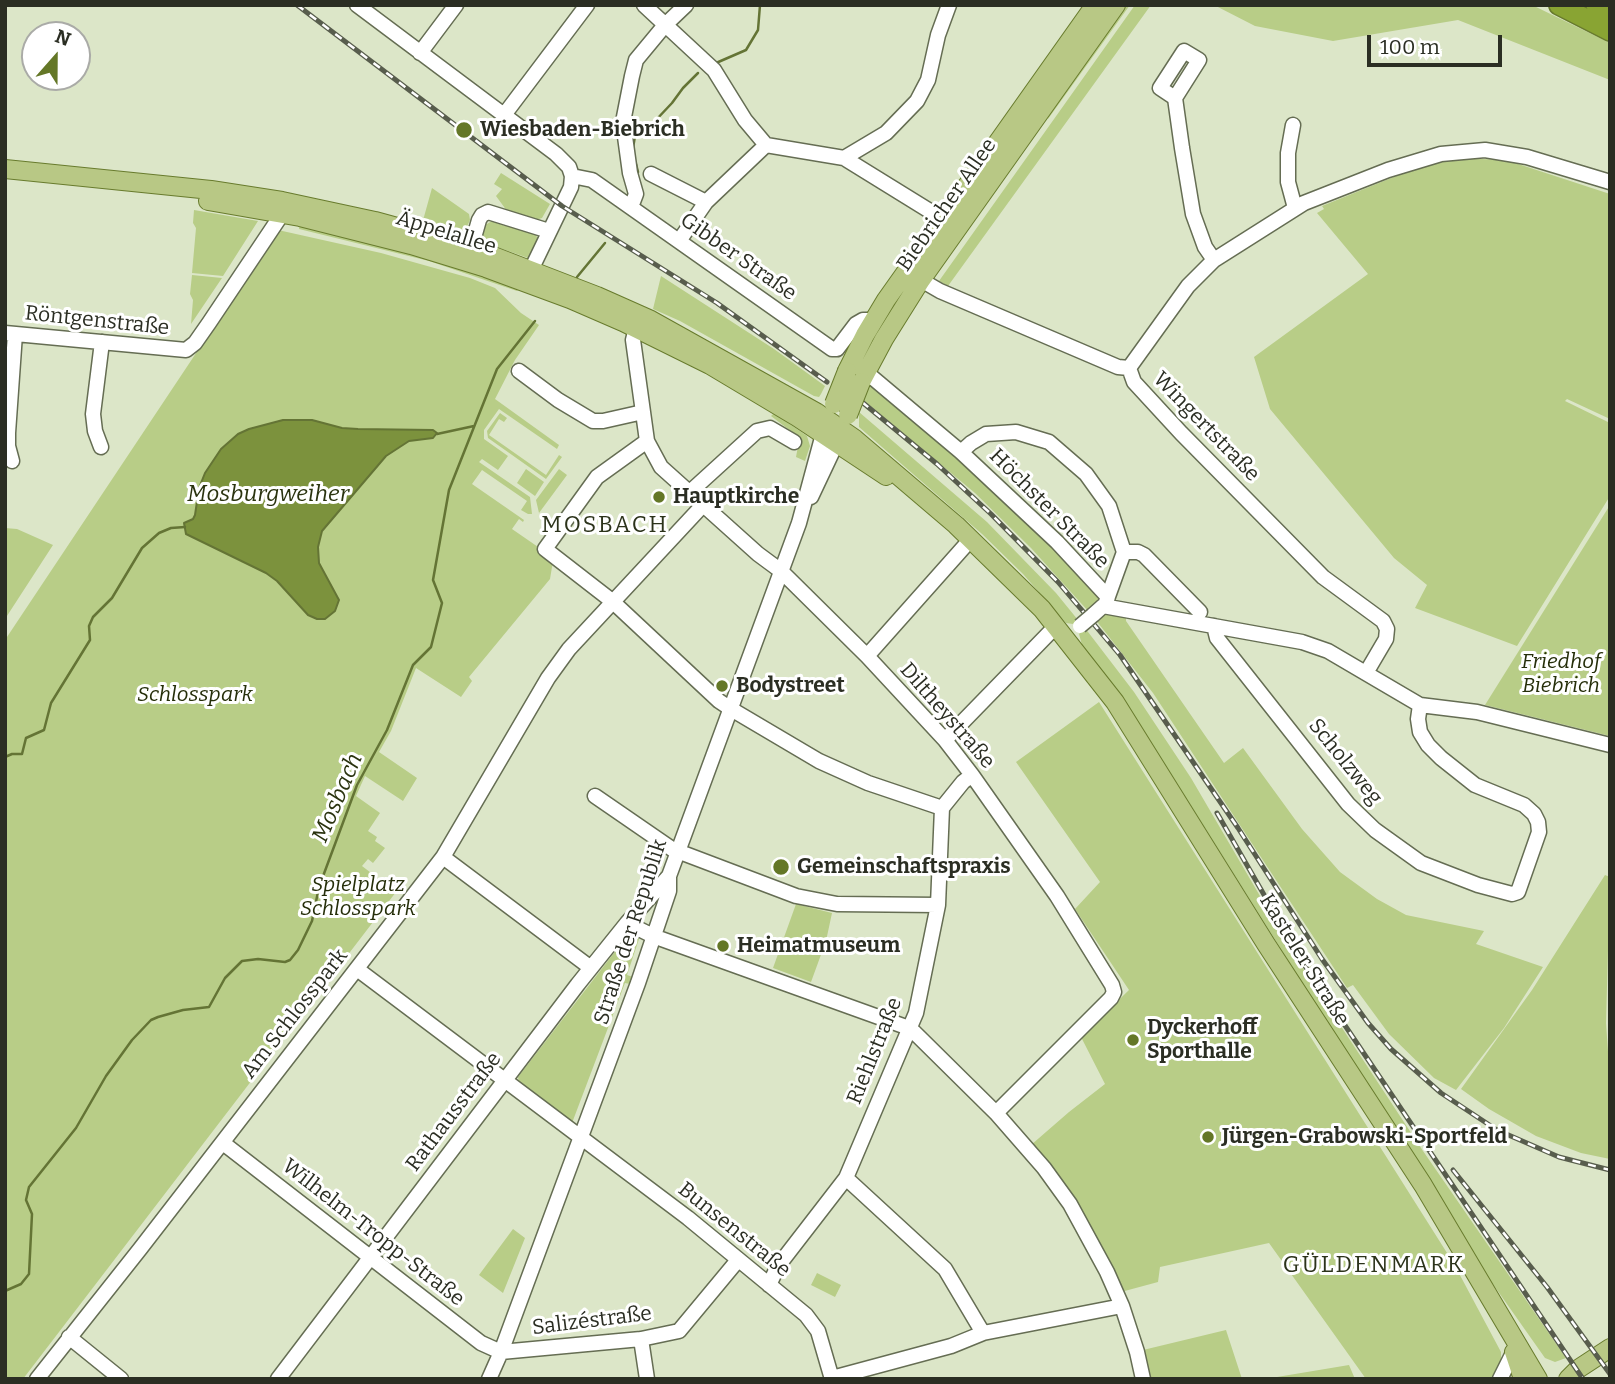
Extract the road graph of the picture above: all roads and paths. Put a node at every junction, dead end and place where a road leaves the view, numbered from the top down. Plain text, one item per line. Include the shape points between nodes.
1 (357, 5) edge
2 (456, 5) edge
3 (587, 5) edge
4 (644, 5) edge
5 (686, 5) edge
6 (949, 5) edge
7 (1095, 5) edge
8 (1106, 5) edge
9 (1116, 5) edge
10 (1553, 5) edge
11 (1559, 5) edge
12 (1577, 14) junction
13 (665, 25) junction
14 (1100, 28) junction
15 (1610, 31) edge
16 (420, 53) junction
17 (1175, 97) dead end
18 (504, 115) junction
19 (1293, 125) dead end
20 (766, 145) junction
21 (844, 158) junction
22 (5, 169) edge
23 (651, 174) dead end
24 (572, 176) junction
25 (5, 181) edge
26 (1610, 183) edge
27 (706, 202) junction
28 (631, 207) junction
29 (1295, 208) junction
30 (282, 214) junction
31 (943, 220) junction
32 (550, 231) junction
33 (679, 242) junction
34 (943, 250) junction
35 (471, 255) junction
36 (1214, 260) junction
37 (531, 270) junction
38 (505, 274) junction
39 (914, 275) junction
40 (873, 320) junction
41 (638, 321) junction
42 (10, 333) edge
43 (102, 342) junction
44 (1129, 369) junction
45 (519, 371) dead end
46 (858, 376) junction
47 (643, 412) junction
48 (835, 424) junction
49 (647, 441) junction
50 (794, 442) dead end
51 (101, 447) dead end
52 (961, 452) junction
53 (12, 461) dead end
54 (690, 492) junction
55 (704, 504) junction
56 (971, 539) junction
57 (1124, 552) junction
58 (781, 572) junction
59 (612, 601) junction
60 (1101, 606) junction
61 (1200, 612) dead end
62 (1214, 626) junction
63 (1058, 629) junction
64 (867, 656) junction
65 (1366, 673) junction
66 (1420, 705) junction
67 (731, 709) junction
68 (945, 740) junction
69 (1610, 744) edge
70 (972, 775) junction
71 (595, 796) dead end
72 (942, 808) junction
73 (678, 852) junction
74 (443, 858) junction
75 (669, 876) junction
76 (938, 905) junction
77 (627, 923) junction
78 (653, 936) junction
79 (591, 968) junction
80 (357, 969) junction
81 (909, 1028) junction
82 (504, 1080) junction
83 (996, 1113) junction
84 (580, 1136) junction
85 (222, 1143) junction
86 (846, 1178) junction
87 (371, 1258) junction
88 (738, 1260) junction
89 (769, 1285) junction
90 (1122, 1306) junction
91 (1509, 1328) junction
92 (983, 1333) junction
93 (69, 1337) junction
94 (641, 1339) junction
95 (1610, 1348) edge
96 (1514, 1351) junction
97 (501, 1352) junction
98 (1573, 1373) edge
99 (832, 1378) edge
100 (37, 1379) edge
101 (121, 1379) edge
102 (278, 1379) edge
103 (489, 1379) edge
104 (647, 1379) edge
105 (1143, 1379) edge
106 (1500, 1379) edge
107 (1523, 1379) edge
108 (1538, 1379) edge
109 (1547, 1379) edge

1 - 16 street, Gibber Straße
2 - 16 street
3 - 18 street
4 - 13 street
5 - 13 street
6 - 21 street via 918,101 886,133
7 - 31 main road, Biebricher Allee
8 - 14 street
9 - 14 main road, Biebricher Allee
10 - 12 highway
11 - 12 highway
12 - 15 highway
13 - 20 street via 714,70 744,120
13 - 28 street via 636,60 623,122 636,194
14 - 34 main road, Biebricher Allee
16 - 18 street, Gibber Straße
17 - 36 street via 1193,214
18 - 24 street, Gibber Straße via 562,159
19 - 29 street via 1288,182
20 - 21 street
20 - 27 street
21 - 31 street
22 - 35 main road, Äppelallee via 269,198 375,221
23 - 27 street
24 - 28 street, Gibber Straße via 592,180
24 - 32 street
25 - 30 main road, Äppelallee via 174,197
26 - 29 street via 1514,154 1463,151 1388,170
27 - 33 street
28 - 33 street, Gibber Straße
29 - 36 street
30 - 35 main road, Äppelallee
30 - 43 street, Röntgenstraße via 186,350
31 - 34 street via 947,233
31 - 39 main road, Biebricher Allee
32 - 35 street via 488,212 481,217
32 - 37 street
33 - 40 street, Gibber Straße via 832,349 837,349 858,322
34 - 39 main road, Biebricher Allee
35 - 37 main road, Äppelallee
35 - 38 main road, Äppelallee
36 - 44 street via 1188,286
37 - 38 street
37 - 41 main road, Äppelallee
38 - 41 main road, Äppelallee
39 - 40 main road, Biebricher Allee
39 - 44 street, Wingertstraße via 940,291
39 - 46 main road, Biebricher Allee via 884,339
40 - 46 main road, Biebricher Allee
41 - 47 street via 633,340
41 - 48 main road, Äppelallee via 705,348
42 - 43 street, Röntgenstraße
42 - 53 street via 8,446
43 - 51 street via 93,414
44 - 65 street, Wingertstraße via 1134,382 1172,423 1323,578 1383,621 1386,639
45 - 47 street via 593,421
46 - 48 main road, Biebricher Allee, bridge
46 - 52 street, Höchster Straße via 873,378
47 - 49 street
48 - 56 main road, Kasteler Straße
48 - 58 street, Straße der Republik
49 - 54 street, Diltheystraße via 661,467
49 - 59 street via 597,477 544,550
50 - 54 street via 766,428
52 - 57 street, Höchster Straße via 995,432 1049,442 1086,474 1103,497
52 - 60 street, Höchster Straße via 1057,542
54 - 55 street, Diltheystraße
55 - 58 street, Diltheystraße
55 - 59 street, Am Schlosspark
56 - 63 main road, Kasteler Straße
56 - 64 street
57 - 60 street, Höchster Straße
57 - 61 street via 1143,555
58 - 64 street, Diltheystraße
58 - 67 street, Straße der Republik
59 - 67 street
59 - 74 street, Am Schlosspark via 548,678
60 - 62 street
60 - 63 street, bridge via 1080,626
62 - 65 street via 1302,642
62 - 66 street, Scholzweg via 1217,638 1348,804 1375,830 1421,863 1478,885 1518,892 1539,832 1534,814 1524,805 1475,785 1441,758 1420,732
63 - 68 street
63 - 91 main road, Kasteler Straße via 1127,719
64 - 68 street, Diltheystraße
65 - 66 street
66 - 69 street via 1477,712
67 - 72 street via 820,761
67 - 73 street, Straße der Republik
68 - 70 street, Diltheystraße
70 - 72 street
70 - 83 street, Diltheystraße via 1057,896 1114,992
71 - 73 street
72 - 76 street, Riehlstraße
73 - 75 street, Straße der Republik
73 - 76 street via 803,898 837,904
74 - 79 street
74 - 80 street, Am Schlosspark
75 - 77 street, Rathausstraße
75 - 78 street, Straße der Republik
76 - 81 street, Riehlstraße
77 - 78 street
77 - 79 street, Rathausstraße
78 - 81 street
78 - 84 street, Straße der Republik
79 - 82 street, Rathausstraße
80 - 82 street, Bunsenstraße
80 - 85 street, Am Schlosspark
81 - 83 street
81 - 86 street, Riehlstraße
82 - 84 street, Bunsenstraße
82 - 87 street, Rathausstraße
83 - 90 street via 1070,1204
84 - 88 street, Bunsenstraße
84 - 97 street, Straße der Republik
85 - 87 street, Wilhelm-Tropp-Straße
85 - 93 street, Am Schlosspark
86 - 89 street, Riehlstraße via 778,1266
86 - 92 street via 945,1269
87 - 97 street, Wilhelm-Tropp-Straße via 481,1343
87 - 102 street, Rathausstraße
88 - 89 street, Bunsenstraße
88 - 94 street, Salizéstraße via 679,1331
89 - 99 street, Bunsenstraße via 818,1331
90 - 92 street
90 - 105 street
91 - 96 main road, Kasteler Straße
91 - 108 main road, Kasteler Straße
92 - 99 street
93 - 100 street, Am Schlosspark
93 - 101 street
94 - 97 street, Salizéstraße
94 - 104 street
95 - 98 main road
96 - 106 street
96 - 107 main road, Kasteler Straße
97 - 103 street, Straße der Republik
98 - 109 main road

